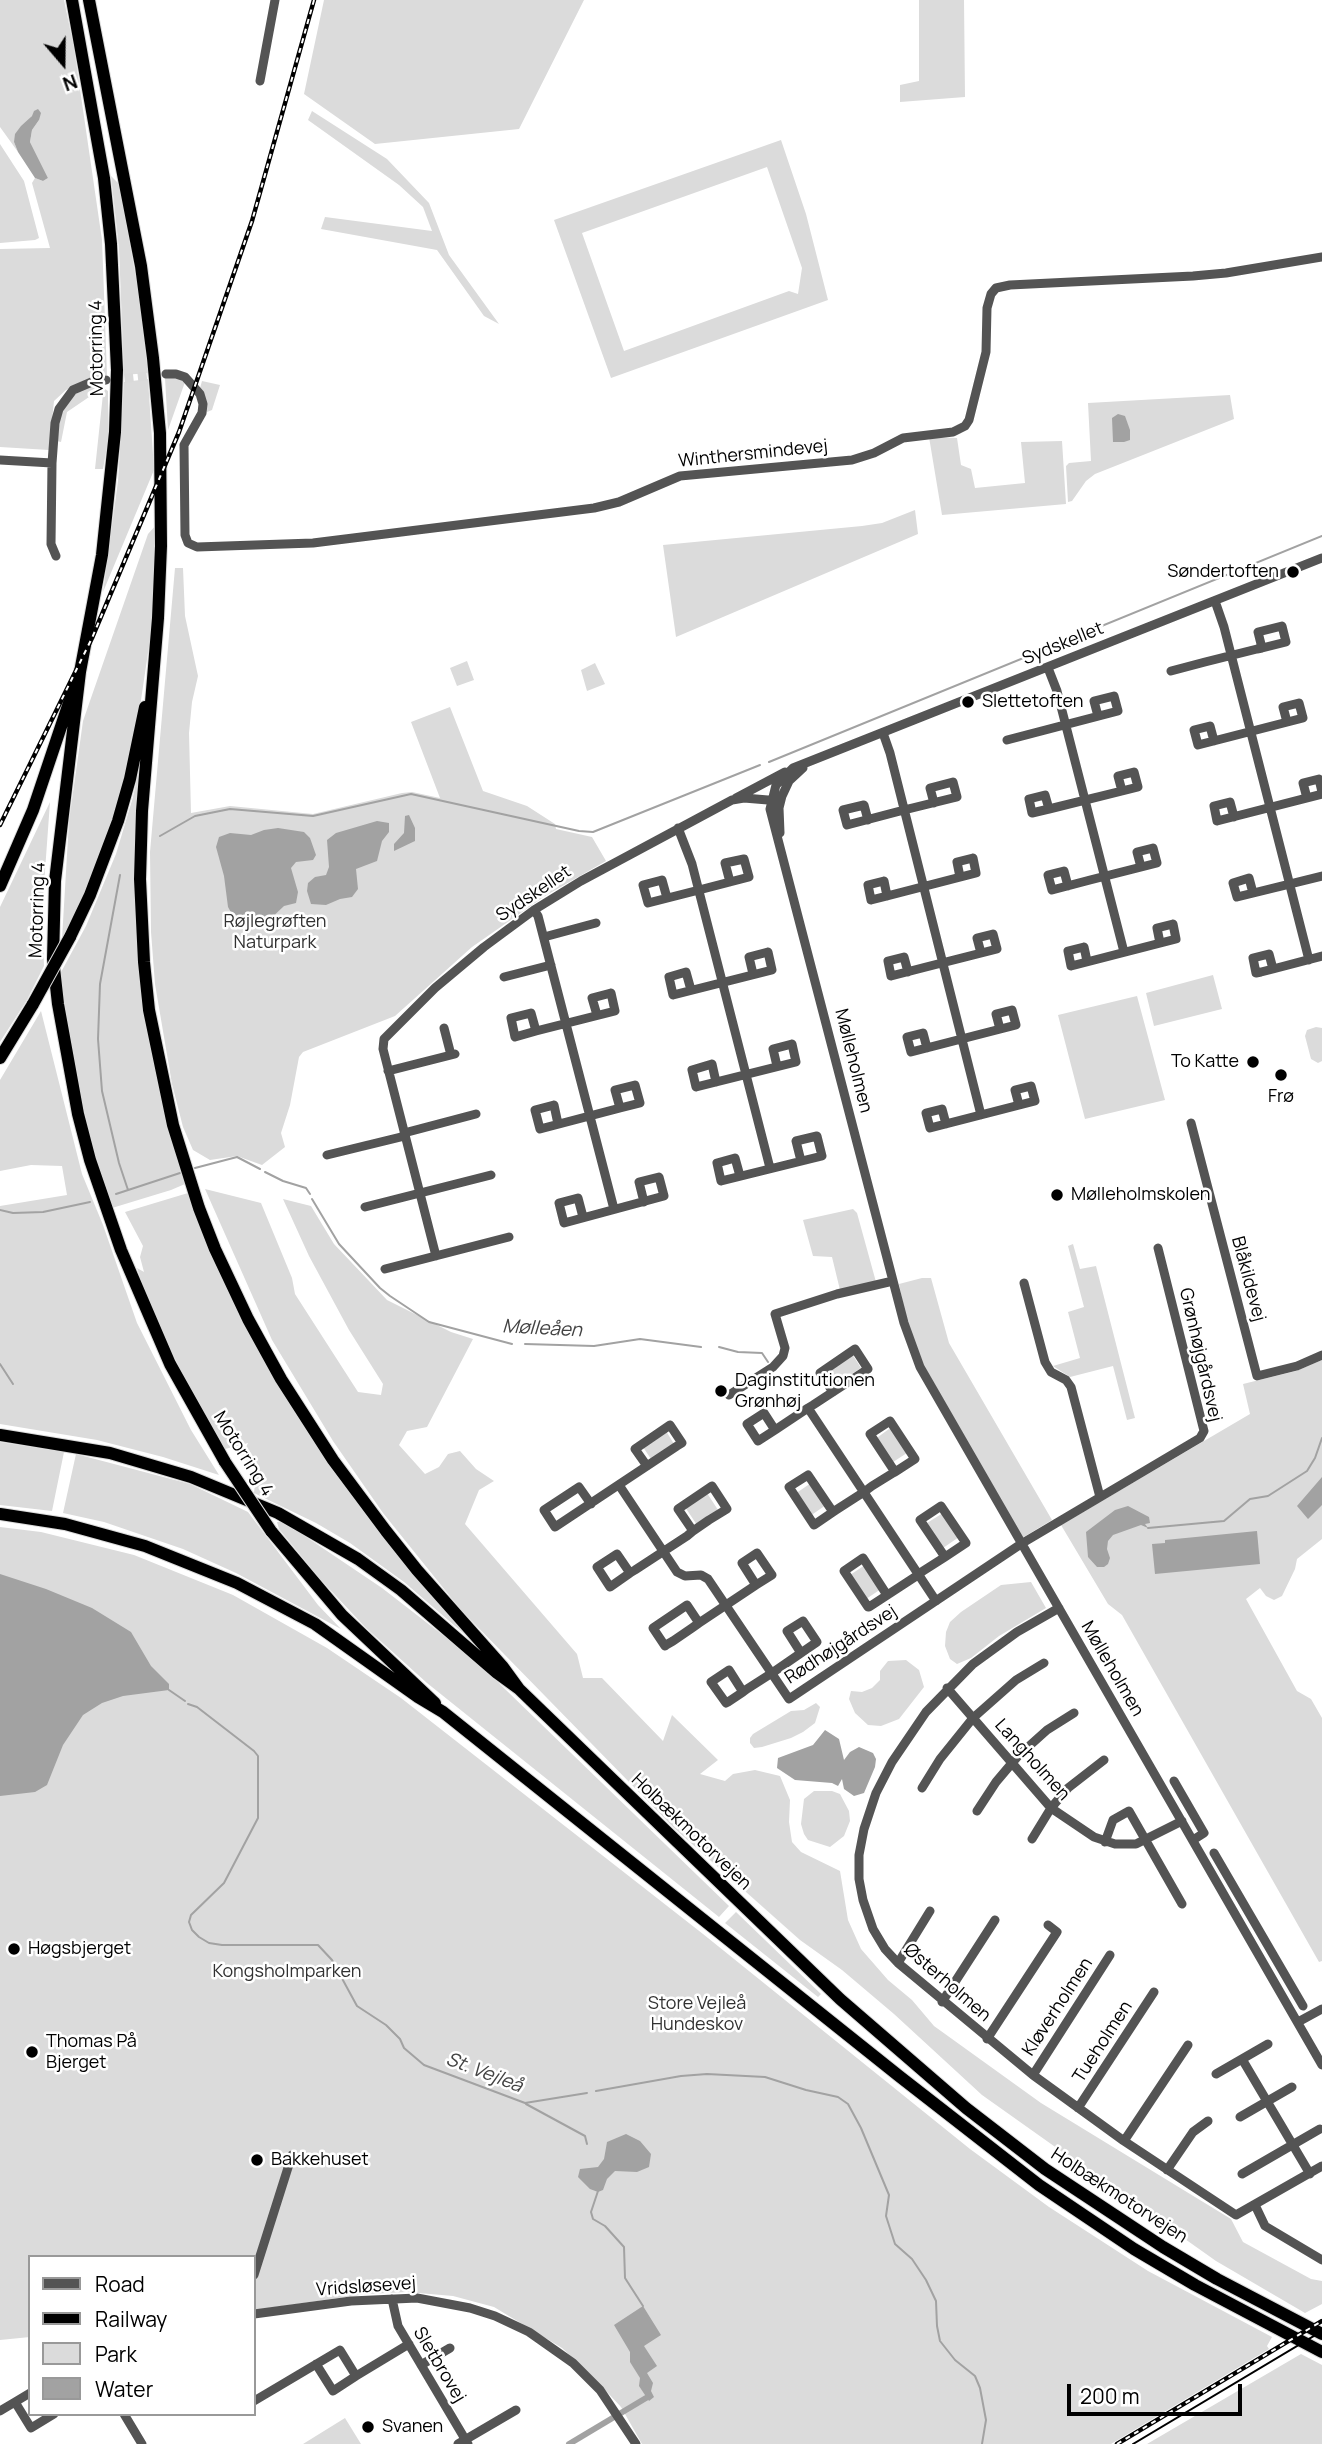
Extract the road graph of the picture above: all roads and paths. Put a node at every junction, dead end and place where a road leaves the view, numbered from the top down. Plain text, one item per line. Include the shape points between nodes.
1 (72, 0) edge
2 (89, 0) edge
3 (275, 0) edge
4 (260, 81) dead end
5 (1322, 257) edge
6 (166, 374) tunnel mouth
7 (106, 380) tunnel mouth
8 (0, 460) edge
9 (52, 463) junction
10 (56, 556) dead end
11 (1322, 558) edge
12 (1215, 601) junction
13 (1262, 648) dead end
14 (1231, 656) junction
15 (1048, 668) junction
16 (153, 669) junction
17 (1171, 671) dead end
18 (80, 672) junction
19 (1098, 716) dead end
20 (1287, 722) dead end
21 (1065, 724) junction
22 (1250, 732) junction
23 (883, 733) junction
24 (1007, 740) dead end
25 (1214, 741) dead end
26 (816, 760) junction
27 (787, 772) junction
28 (1122, 791) dead end
29 (1322, 793) edge
30 (1307, 798) junction
31 (732, 800) junction
32 (1085, 800) junction
33 (776, 801) junction
34 (934, 803) dead end
35 (1270, 808) junction
36 (1049, 809) dead end
37 (904, 810) junction
38 (1234, 817) dead end
39 (867, 820) dead end
40 (678, 828) junction
41 (1141, 867) dead end
42 (1105, 876) junction
43 (1322, 876) edge
44 (960, 877) dead end
45 (730, 882) dead end
46 (1290, 884) junction
47 (0, 886) edge
48 (924, 886) junction
49 (1068, 886) dead end
50 (699, 890) junction
51 (1253, 893) dead end
52 (887, 895) dead end
53 (667, 898) dead end
54 (534, 910) junction
55 (596, 923) dead end
56 (544, 937) junction
57 (1160, 943) dead end
58 (1124, 952) junction
59 (981, 953) dead end
60 (1322, 956) edge
61 (1309, 960) junction
62 (1087, 961) dead end
63 (943, 963) junction
64 (551, 965) junction
65 (1273, 969) dead end
66 (908, 972) dead end
67 (753, 974) dead end
68 (504, 977) dead end
69 (722, 982) junction
70 (691, 990) dead end
71 (597, 1015) dead end
72 (566, 1023) junction
73 (444, 1028) dead end
74 (1000, 1029) dead end
75 (536, 1031) dead end
76 (962, 1039) junction
77 (927, 1048) dead end
78 (0, 1058) edge
79 (778, 1066) dead end
80 (388, 1071) junction
81 (747, 1074) junction
82 (716, 1082) dead end
83 (1019, 1105) dead end
84 (620, 1108) dead end
85 (476, 1114) dead end
86 (981, 1115) junction
87 (590, 1116) junction
88 (1191, 1123) dead end
89 (558, 1124) dead end
90 (946, 1124) dead end
91 (405, 1134) junction
92 (327, 1155) dead end
93 (801, 1161) dead end
94 (770, 1168) junction
95 (491, 1175) dead end
96 (740, 1176) dead end
97 (420, 1193) junction
98 (644, 1202) dead end
99 (365, 1207) dead end
100 (614, 1209) junction
101 (583, 1217) dead end
102 (509, 1237) dead end
103 (1158, 1248) dead end
104 (436, 1256) junction
105 (385, 1269) dead end
106 (893, 1281) junction
107 (1024, 1283) dead end
108 (1322, 1355) edge
109 (833, 1392) junction
110 (729, 1395) dead end
111 (808, 1408) junction
112 (775, 1430) dead end
113 (0, 1435) edge
114 (647, 1466) junction
115 (895, 1472) junction
116 (619, 1485) junction
117 (863, 1492) junction
118 (1100, 1497) junction
119 (591, 1504) junction
120 (833, 1513) junction
121 (0, 1514) edge
122 (693, 1531) junction
123 (1021, 1544) junction
124 (664, 1551) junction
125 (945, 1557) junction
126 (630, 1573) dead end
127 (918, 1575) junction
128 (756, 1585) dead end
129 (887, 1595) junction
130 (936, 1601) junction
131 (727, 1605) junction
132 (1059, 1608) junction
133 (699, 1623) junction
134 (801, 1653) dead end
135 (1044, 1663) dead end
136 (772, 1673) junction
137 (947, 1688) junction
138 (519, 1689) junction
139 (743, 1692) dead end
140 (443, 1712) junction
141 (1074, 1713) dead end
142 (973, 1718) junction
143 (1104, 1760) dead end
144 (1011, 1763) junction
145 (1174, 1781) dead end
146 (922, 1788) dead end
147 (1051, 1808) junction
148 (977, 1811) dead end
149 (1196, 1818) junction
150 (1183, 1822) junction
151 (1031, 1839) dead end
152 (1146, 1840) junction
153 (1193, 1840) junction
154 (1105, 1842) junction
155 (1214, 1853) dead end
156 (1243, 1902) junction
157 (1182, 1904) dead end
158 (1232, 1909) junction
159 (930, 1911) dead end
160 (995, 1920) dead end
161 (1048, 1925) dead end
162 (1110, 1955) dead end
163 (1278, 1962) junction
164 (898, 1963) junction
165 (1267, 1968) junction
166 (1154, 1992) dead end
167 (942, 2002) junction
168 (1303, 2006) dead end
169 (1322, 2010) edge
170 (1298, 2022) junction
171 (987, 2039) junction
172 (1268, 2044) dead end
173 (1188, 2045) dead end
174 (1242, 2059) junction
175 (1322, 2065) edge
176 (1216, 2074) dead end
177 (1033, 2075) junction
178 (1292, 2088) dead end
179 (1267, 2102) junction
180 (1078, 2108) junction
181 (1240, 2117) dead end
182 (1208, 2121) dead end
183 (1320, 2129) dead end
184 (1124, 2141) junction
185 (1292, 2145) junction
186 (292, 2155) dead end
187 (1322, 2166) edge
188 (1167, 2170) junction
189 (1242, 2174) dead end
190 (1310, 2174) junction
191 (1255, 2205) junction
192 (1322, 2260) edge
193 (256, 2269) edge
194 (392, 2299) junction
195 (256, 2314) edge
196 (1322, 2334) edge
197 (409, 2344) junction
198 (450, 2348) dead end
199 (1322, 2352) edge
200 (316, 2364) junction
201 (421, 2365) junction
202 (356, 2376) junction
203 (28, 2394) edge
204 (256, 2400) edge
205 (15, 2402) junction
206 (516, 2410) dead end
207 (0, 2411) edge
208 (51, 2416) edge
209 (125, 2416) edge
210 (464, 2443) edge
211 (142, 2444) edge
212 (636, 2444) edge

1 - 18 highway, Motorring 4 via 107,204 117,370 102,555
2 - 16 highway via 141,266 153,358 160,433 161,546
3 - 4 street
5 - 6 street, Winthersmindevej via 1204,275 996,288 987,308 986,352 968,421 953,432 903,438 852,460 680,476 594,508 313,542 197,547 188,543 184,445 203,404 186,377
7 - 9 street via 83,384 65,399 55,423
8 - 9 street
9 - 10 street via 51,544
11 - 12 street, Sydskellet
12 - 14 street
12 - 15 street, Sydskellet
13 - 14 street
14 - 17 street
14 - 22 street
15 - 21 street
15 - 23 street, Sydskellet
16 - 78 highway, bridge via 118,821 90,895
16 - 138 highway via 140,844 144,961 162,1082 199,1208 248,1319 306,1420 386,1531
18 - 47 highway via 33,810
18 - 140 highway, Motorring 4, bridge via 60,820 53,959 69,1076 90,1160 128,1271 170,1364 225,1462 271,1531 342,1615
19 - 21 street
20 - 22 street
21 - 24 street
21 - 32 street
22 - 25 street
22 - 35 street
23 - 26 street, Sydskellet
23 - 37 street
26 - 27 street, Sydskellet
26 - 33 street, Sydskellet via 795,774
27 - 31 street, Sydskellet
27 - 33 street via 776,785
28 - 32 street
29 - 30 street
29 - 30 street via 1319,779 1303,783
30 - 35 street
31 - 33 street, Sydskellet
31 - 40 street, Sydskellet
32 - 36 street
32 - 42 street
33 - 106 street, Mølleholmen via 782,849
34 - 37 street
35 - 38 street
35 - 46 street
37 - 39 street
37 - 48 street
40 - 50 street
40 - 54 street, Sydskellet
41 - 42 street
42 - 49 street
42 - 58 street
43 - 46 street
44 - 48 street
45 - 50 street
46 - 51 street
46 - 61 street
48 - 52 street
48 - 63 street
50 - 53 street
50 - 69 street
54 - 56 street
54 - 80 street, Sydskellet via 435,988 384,1039
55 - 56 street
56 - 64 street
57 - 58 street
58 - 62 street
59 - 63 street
60 - 61 street
61 - 65 street
63 - 66 street
63 - 76 street
64 - 68 street
64 - 72 street
67 - 69 street
69 - 70 street
69 - 81 street
71 - 72 street
72 - 75 street
72 - 87 street
73 - 80 street via 453,1055
74 - 76 street
76 - 77 street
76 - 86 street
79 - 81 street
80 - 91 street
81 - 82 street
81 - 94 street
83 - 86 street
84 - 87 street
85 - 91 street
86 - 90 street
87 - 89 street
87 - 100 street
88 - 108 street, Blåkildevej via 1257,1376
91 - 92 street
91 - 97 street
93 - 94 street
94 - 96 street
95 - 97 street
97 - 99 street
97 - 104 street
98 - 100 street
100 - 101 street
102 - 104 street
103 - 118 street, Grønhøjgårdsvej via 1204,1431 1200,1438
104 - 105 street
106 - 110 street via 775,1314 783,1356
106 - 123 street, Mølleholmen via 920,1367
107 - 118 street via 1045,1362 1071,1387
109 - 109 street via 820,1373 855,1349 868,1369
109 - 111 street
111 - 112 street
111 - 117 street
113 - 138 highway, Holbækmotorvejen via 78,1446 148,1463 278,1513 401,1590
114 - 114 street via 635,1448 670,1425 682,1443
114 - 116 street
115 - 115 street via 915,1459 890,1421 870,1434
115 - 117 street
116 - 119 street
116 - 124 street, Rødhøjgårdsvej
117 - 120 street
117 - 127 street
118 - 123 street, Grønhøjgårdsvej
119 - 119 street via 555,1527 544,1510 579,1487
120 - 120 street via 808,1475 789,1487 814,1525
121 - 140 highway, Holbækmotorvejen via 65,1524 145,1546 237,1583 315,1624
122 - 122 street via 727,1509 712,1486 678,1509
122 - 124 street
123 - 130 street, Rødhøjgårdsvej
123 - 132 street, Mølleholmen
124 - 126 street
124 - 131 street, Rødhøjgårdsvej via 681,1575 708,1579
125 - 125 street, Rødhøjgårdsvej via 966,1543 941,1506 920,1520
125 - 127 street, Rødhøjgårdsvej
127 - 129 street, Rødhøjgårdsvej
127 - 130 street
128 - 131 street
129 - 129 street, Rødhøjgårdsvej via 863,1559 845,1571 869,1607
130 - 136 street, Rødhøjgårdsvej via 789,1699
131 - 133 street
131 - 136 street, Rødhøjgårdsvej
132 - 137 street, Østerholmen via 997,1646
132 - 150 street, Mølleholmen
133 - 133 street via 665,1646 653,1628 687,1605
134 - 136 street, Rødhøjgårdsvej
135 - 142 street via 1016,1680
136 - 139 street, Rødhøjgårdsvej
137 - 142 street, Langholmen
137 - 164 street, Østerholmen via 892,1762 876,1793 859,1855 859,1880 873,1929
138 - 196 highway, Holbækmotorvejen via 839,1999 966,2108 1066,2184 1163,2248
140 - 199 highway, Holbækmotorvejen via 1039,2185 1154,2261
141 - 144 street
142 - 144 street, Langholmen
142 - 146 street
143 - 147 street
144 - 147 street, Langholmen
144 - 148 street
145 - 149 street
147 - 151 street
147 - 154 street, Langholmen
149 - 150 street, Langholmen
149 - 153 street via 1205,1833
150 - 152 street, Langholmen
150 - 153 street, Mølleholmen
152 - 154 street, Langholmen via 1129,1845
152 - 154 street via 1129,1811 1113,1820
152 - 157 street
153 - 158 street, Mølleholmen
155 - 156 street
156 - 158 street
156 - 163 street
158 - 165 street, Mølleholmen
159 - 164 street
160 - 167 street
161 - 171 street via 1057,1932
162 - 177 street, Kløverholmen
163 - 165 street
163 - 168 street
164 - 167 street, Østerholmen
165 - 170 street, Mølleholmen
166 - 180 street, Tueholmen
167 - 171 street, Østerholmen
169 - 170 street
170 - 175 street, Mølleholmen
171 - 177 street, Østerholmen
172 - 174 street
173 - 184 street
174 - 176 street
174 - 179 street
177 - 180 street, Østerholmen
178 - 179 street
179 - 181 street
179 - 185 street
180 - 184 street, Østerholmen
182 - 188 street via 1193,2132
183 - 185 street
184 - 188 street, Østerholmen
185 - 189 street
185 - 190 street
186 - 193 street
187 - 190 street
188 - 191 street, Østerholmen via 1236,2215
190 - 191 street
191 - 192 street via 1265,2226
194 - 195 street, Vridsløsevej
194 - 197 street, Sletbrovej via 398,2326
194 - 212 street, Vridsløsevej via 470,2308 528,2332 594,2383
197 - 201 street, Sletbrovej
197 - 202 street
198 - 201 street
200 - 202 street via 340,2350
200 - 202 street via 332,2391
200 - 204 street
201 - 210 street, Sletbrovej
203 - 205 street
205 - 207 street
205 - 208 street via 31,2428
206 - 210 street
209 - 211 street

